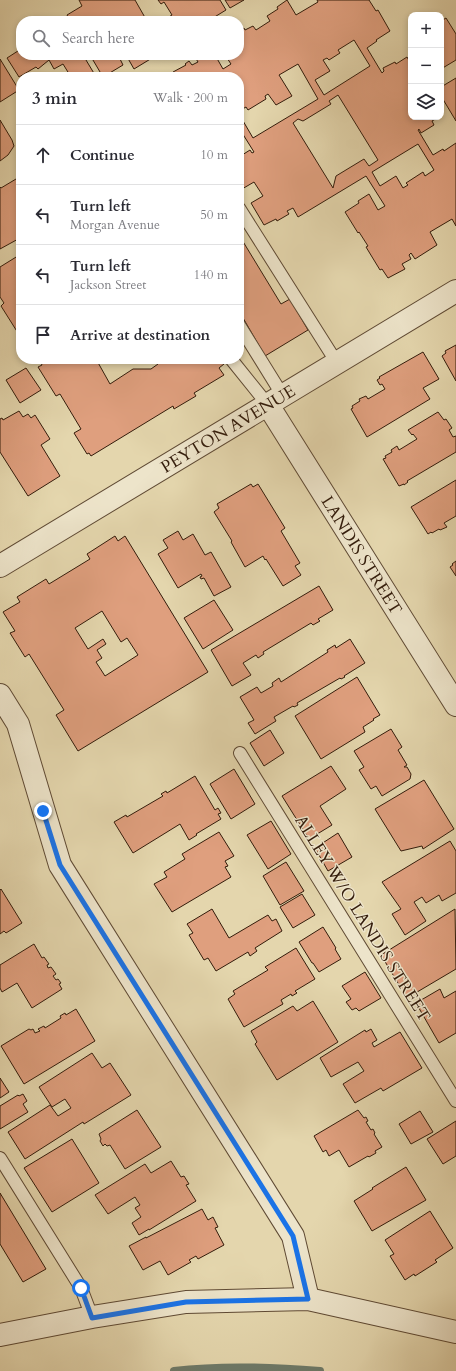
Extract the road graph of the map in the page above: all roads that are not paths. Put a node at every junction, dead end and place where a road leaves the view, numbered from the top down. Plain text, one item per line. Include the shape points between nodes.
1 (244, 216) edge
2 (456, 291) edge
3 (244, 336) edge
4 (337, 363) junction
5 (236, 364) edge
6 (275, 401) junction
7 (0, 566) edge
8 (0, 695) edge
9 (456, 705) edge
10 (240, 753) dead end
11 (456, 1101) edge
12 (0, 1158) edge
13 (308, 1299) junction
14 (92, 1318) junction
15 (456, 1332) edge
16 (0, 1335) edge

1 - 4 lane
2 - 4 street, PEYTON AVENUE
3 - 6 lane
4 - 6 street, PEYTON AVENUE
5 - 6 lane
6 - 7 street, PEYTON AVENUE
6 - 9 street, LANDIS STREET
8 - 13 street via 18,724 60,865 293,1236
10 - 11 lane, ALLEY W/O LANDIS STREET
12 - 14 lane via 81,1288
13 - 14 street via 186,1302
13 - 15 street
14 - 16 street

